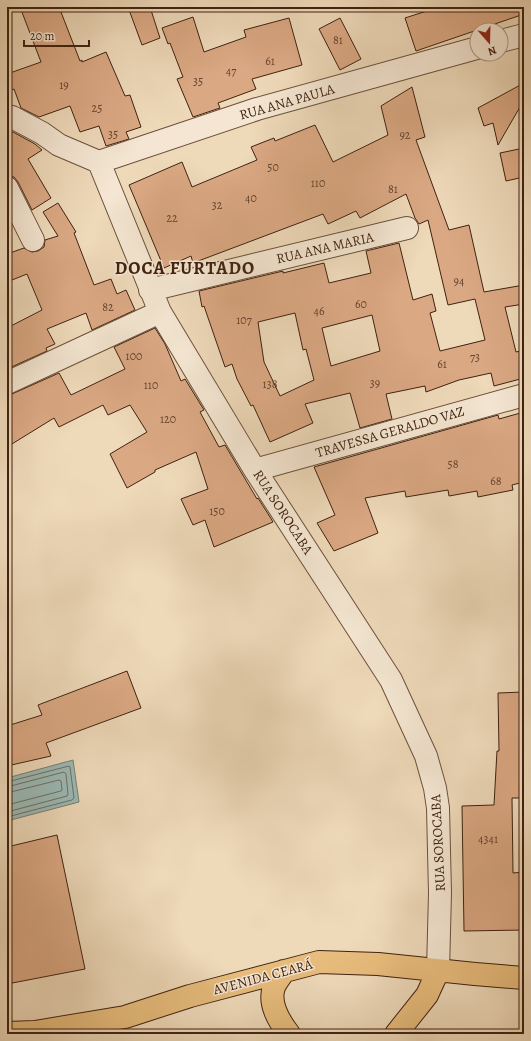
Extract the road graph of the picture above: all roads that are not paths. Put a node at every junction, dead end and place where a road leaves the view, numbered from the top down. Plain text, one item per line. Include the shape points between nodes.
1 (524, 34) edge
2 (509, 39) edge
3 (469, 50) edge
4 (7, 116) edge
5 (99, 162) junction
6 (7, 188) edge
7 (406, 228) dead end
8 (33, 240) dead end
9 (150, 290) junction
10 (160, 312) junction
11 (7, 383) edge
12 (524, 395) edge
13 (256, 470) junction
14 (438, 970) junction
15 (284, 971) junction
16 (524, 978) edge
17 (7, 1033) edge
18 (289, 1034) edge
19 (396, 1034) edge

1 - 2 street
3 - 5 street, RUA ANA PAULA via 257,109
4 - 5 street via 42,133 59,145
5 - 9 street, RUA SOROCABA
6 - 8 street
7 - 9 street, RUA ANA MARIA
9 - 10 street, RUA SOROCABA
10 - 11 street
10 - 13 street, RUA SOROCABA
12 - 13 street, TRAVESSA GERALDO VAZ
13 - 14 street, RUA SOROCABA via 391,680 426,756 438,808
14 - 15 main road, AVENIDA CEARÁ via 319,962
14 - 16 main road, AVENIDA CEARÁ
14 - 19 main road via 427,995
15 - 17 main road, AVENIDA CEARÁ via 190,996 125,1017 35,1032
15 - 18 main road via 274,987 272,1002 280,1023

